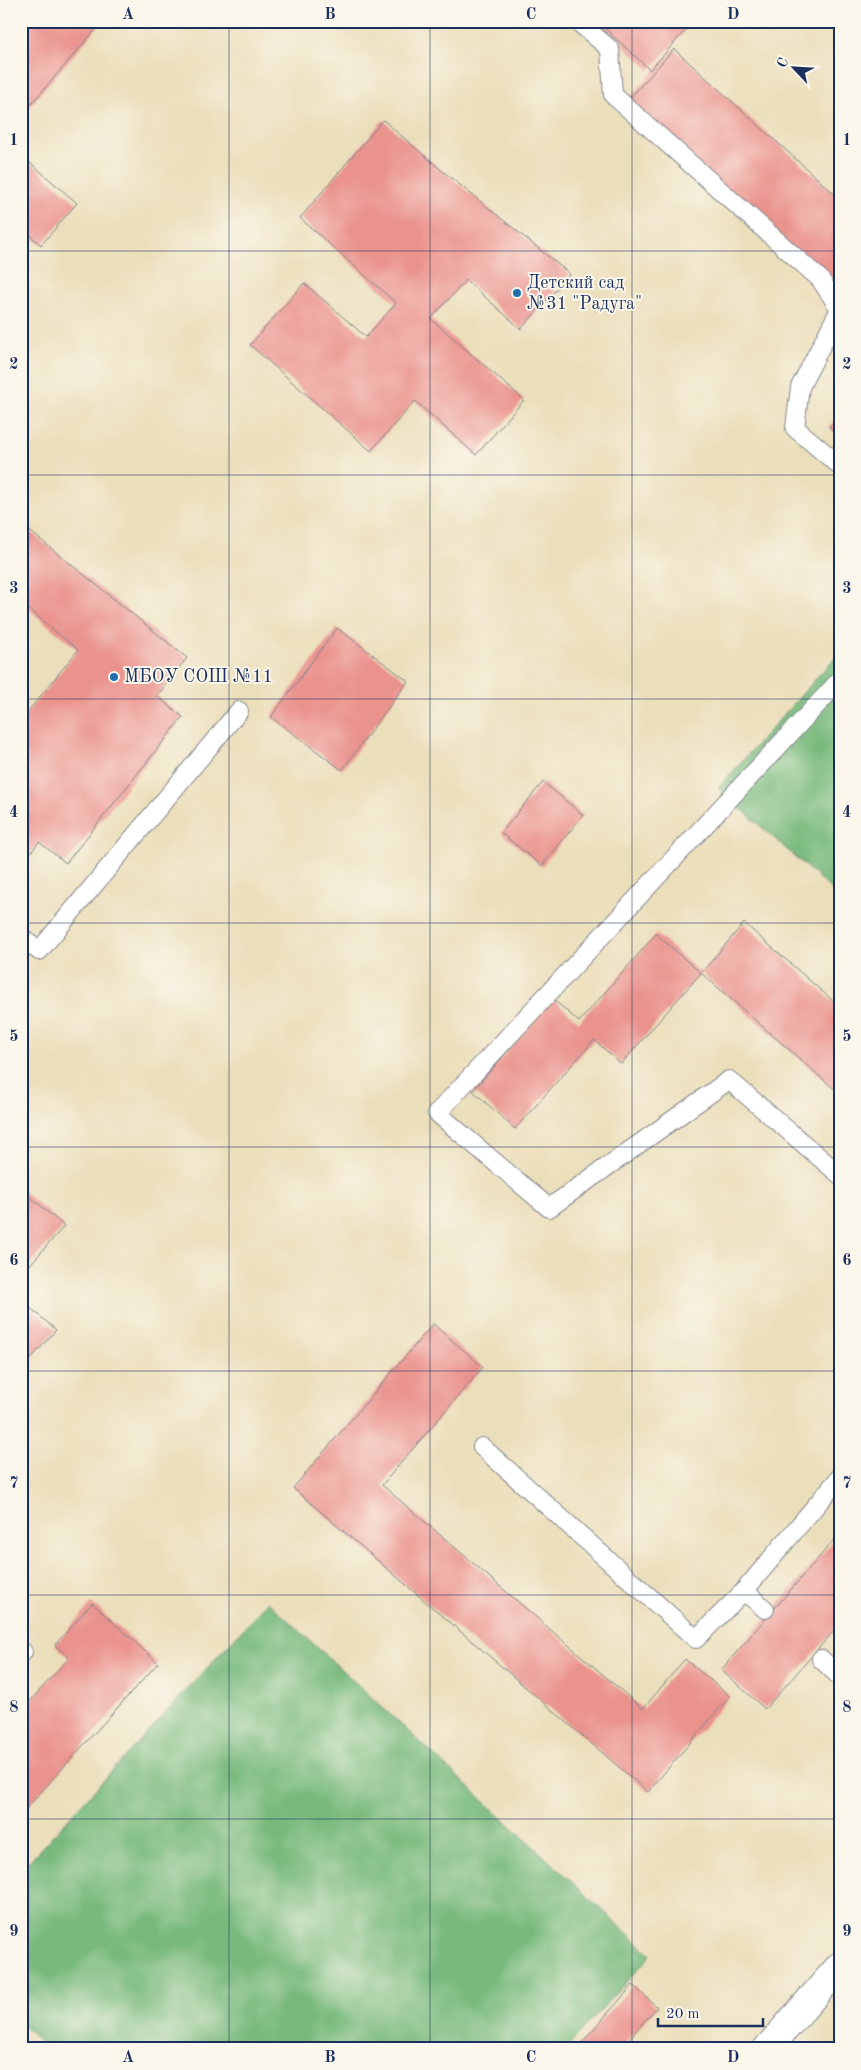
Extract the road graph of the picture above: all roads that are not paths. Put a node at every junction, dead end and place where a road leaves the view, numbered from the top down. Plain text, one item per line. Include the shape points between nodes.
1 (577, 21) edge
2 (840, 466) edge
3 (840, 680) edge
4 (239, 711) dead end
5 (21, 937) edge
6 (840, 1175) edge
7 (482, 1448) dead end
8 (840, 1477) edge
9 (744, 1591) junction
10 (765, 1609) dead end
11 (820, 1659) dead end
12 (840, 1677) edge
13 (840, 1966) edge
14 (767, 2049) edge

1 - 2 lane via 610,48 613,95 820,279 840,309 800,387 795,428
3 - 6 lane via 437,1113 549,1208 729,1080
4 - 5 lane via 39,951
7 - 9 lane via 696,1638
8 - 9 lane
9 - 10 lane
11 - 12 lane
13 - 14 street

